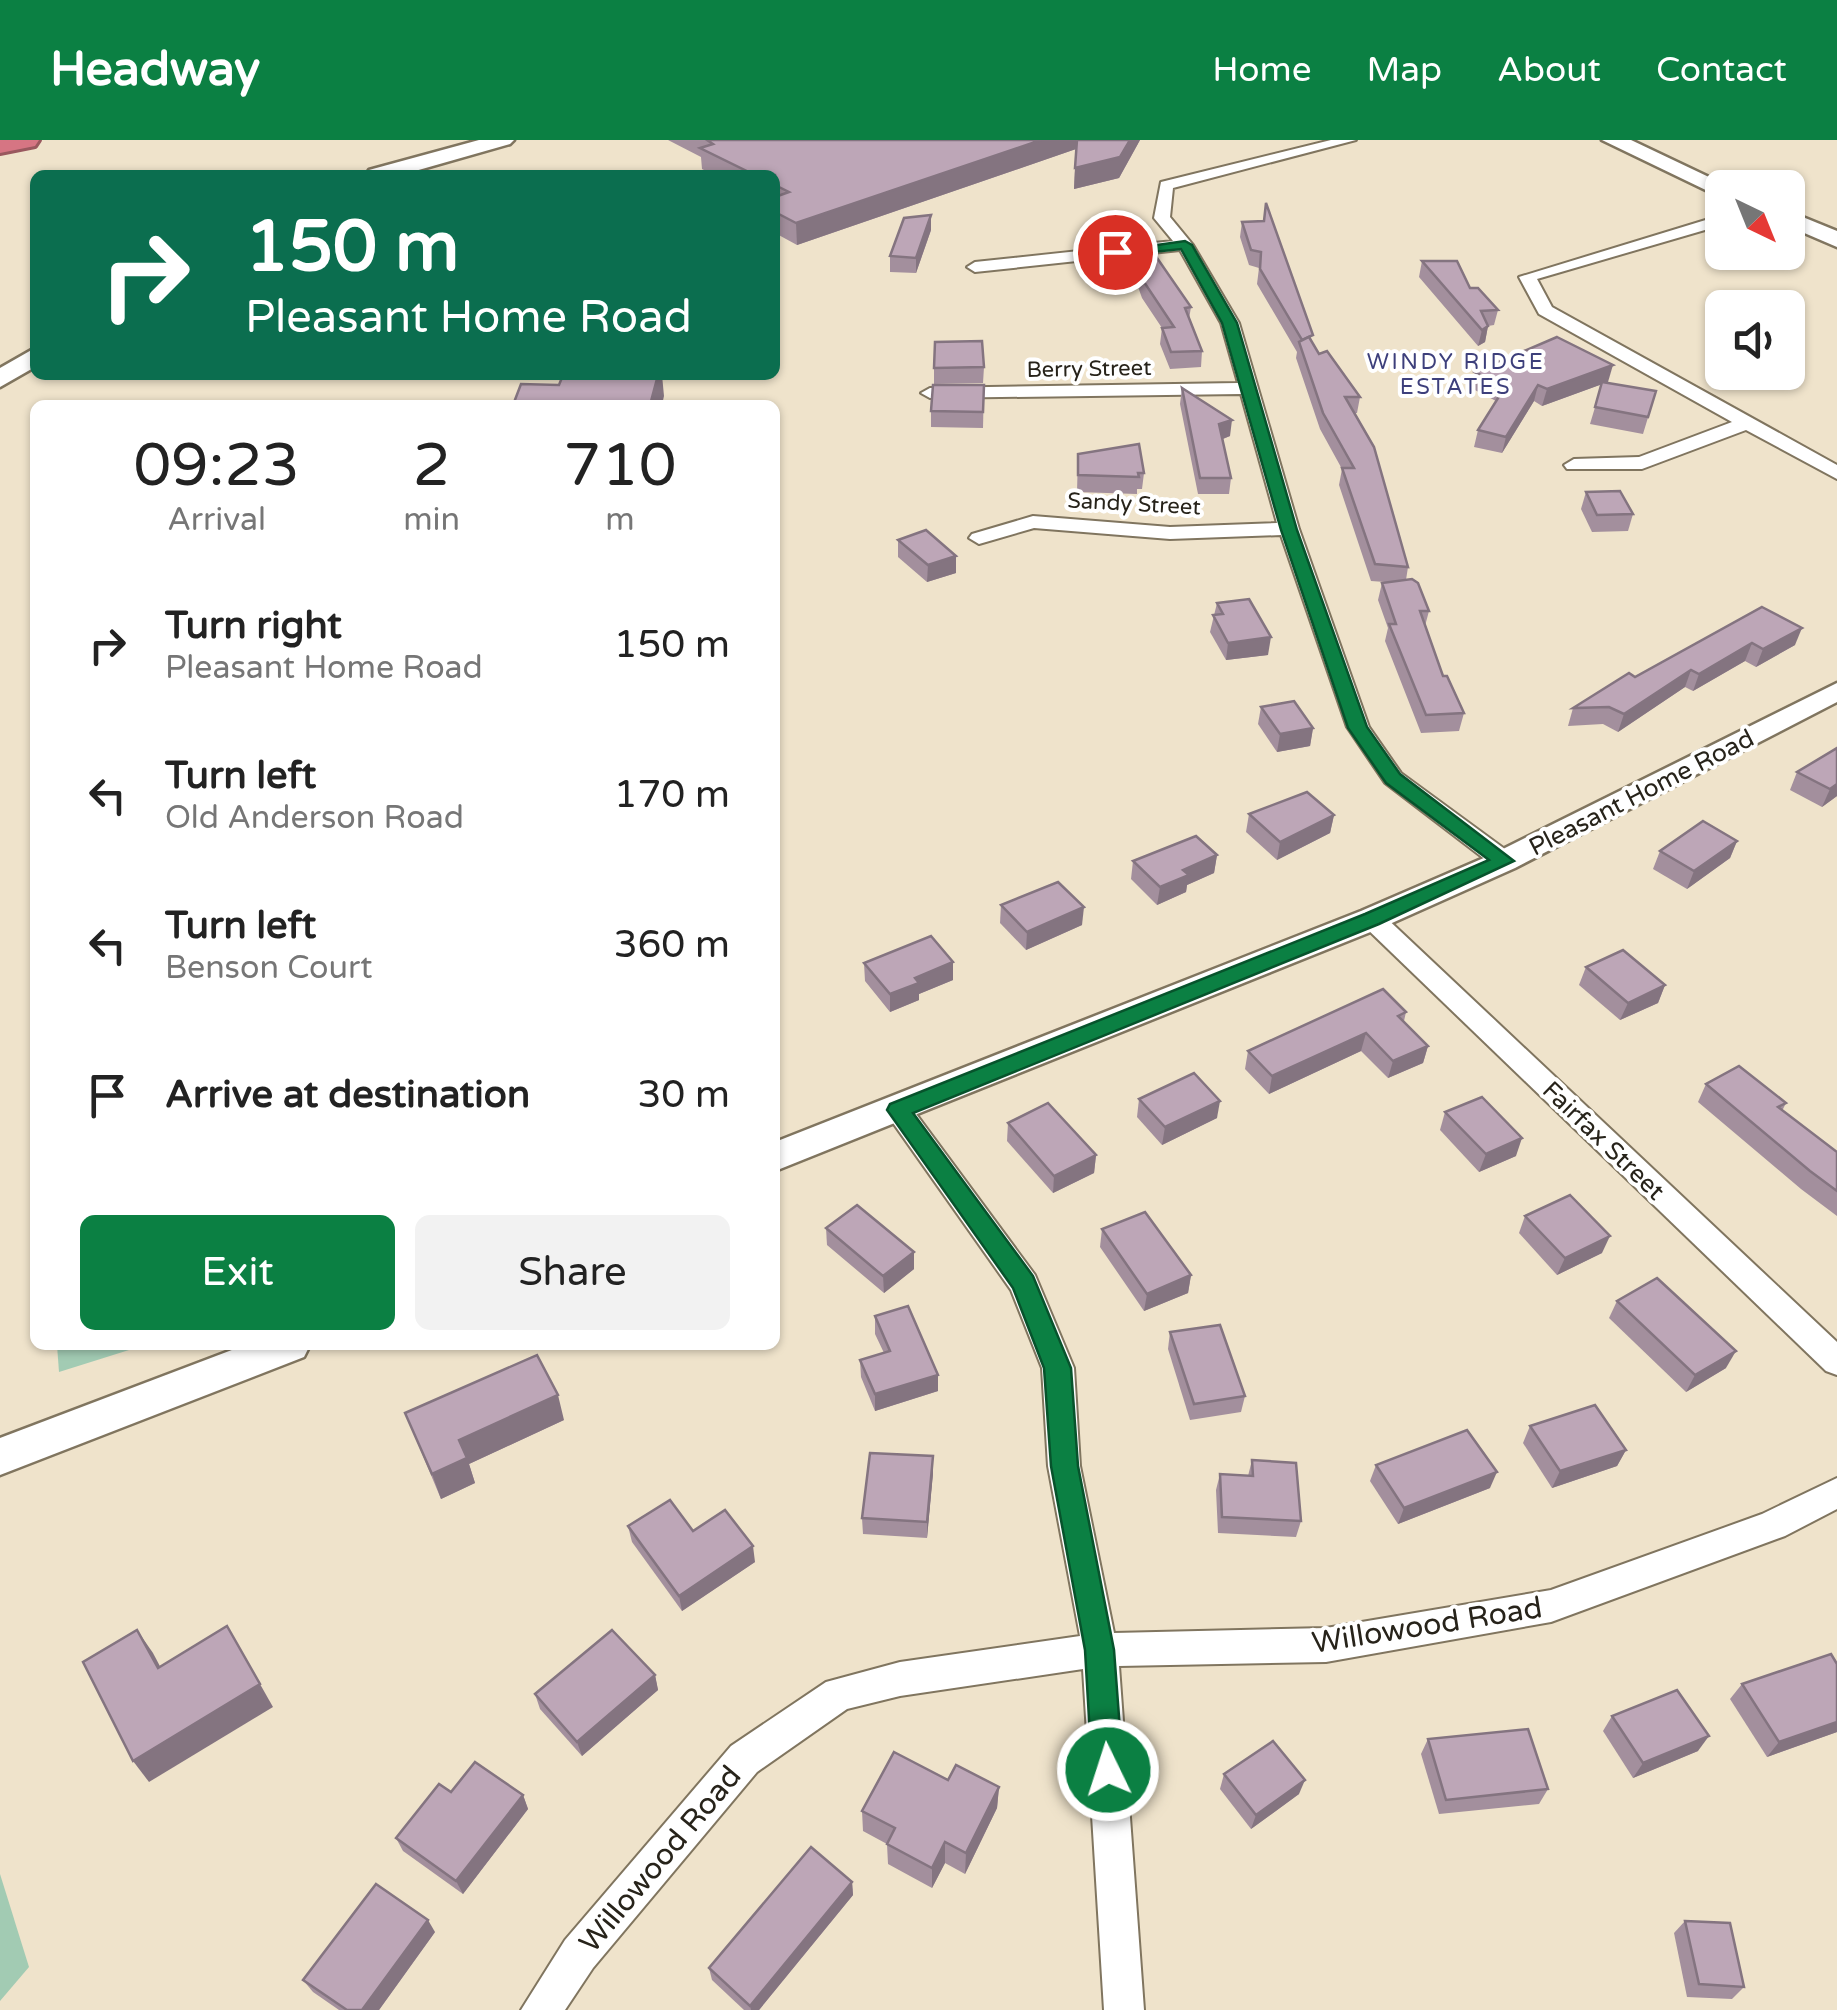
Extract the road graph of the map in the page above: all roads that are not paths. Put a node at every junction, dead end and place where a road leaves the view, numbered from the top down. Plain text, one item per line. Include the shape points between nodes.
1 (24, 140) edge
2 (502, 140) edge
3 (1349, 140) edge
4 (1613, 140) edge
5 (0, 144) edge
6 (394, 170) edge
7 (1705, 181) edge
8 (1705, 225) edge
9 (1805, 226) edge
10 (1837, 240) edge
11 (1185, 245) junction
12 (974, 266) dead end
13 (30, 359) edge
14 (0, 379) edge
15 (1250, 388) junction
16 (930, 393) edge
17 (1744, 424) junction
18 (1574, 465) dead end
19 (1837, 472) edge
20 (1289, 530) junction
21 (979, 538) dead end
22 (1837, 691) edge
23 (1504, 861) junction
24 (1372, 919) junction
25 (898, 1110) junction
26 (780, 1155) edge
27 (277, 1350) edge
28 (1837, 1362) edge
29 (0, 1457) edge
30 (1837, 1493) edge
31 (1100, 1650) junction
32 (540, 2010) edge
33 (1124, 2010) edge

1 - 5 highway
2 - 6 main road
3 - 11 street via 1166,185 1162,218
4 - 7 main road
8 - 17 street via 1526,277 1545,310
9 - 10 main road
11 - 12 street
11 - 15 street via 1230,323
13 - 14 main road
15 - 16 street, Berry Street
15 - 20 street
17 - 18 street via 1642,463
17 - 19 street
20 - 21 street, Sandy Street via 1170,533 1034,522
20 - 23 street via 1372,753 1393,778
22 - 23 street, Pleasant Home Road
23 - 24 street, Pleasant Home Road
24 - 25 street, Pleasant Home Road
24 - 28 street, Fairfax Street
25 - 26 street, Pleasant Home Road
25 - 31 street via 1024,1284 1058,1368 1064,1466
27 - 29 street
30 - 31 street, Willowood Road via 1773,1525 1550,1606 1326,1646
31 - 32 street, Willowood Road via 839,1694 744,1759 579,1954
31 - 33 street

